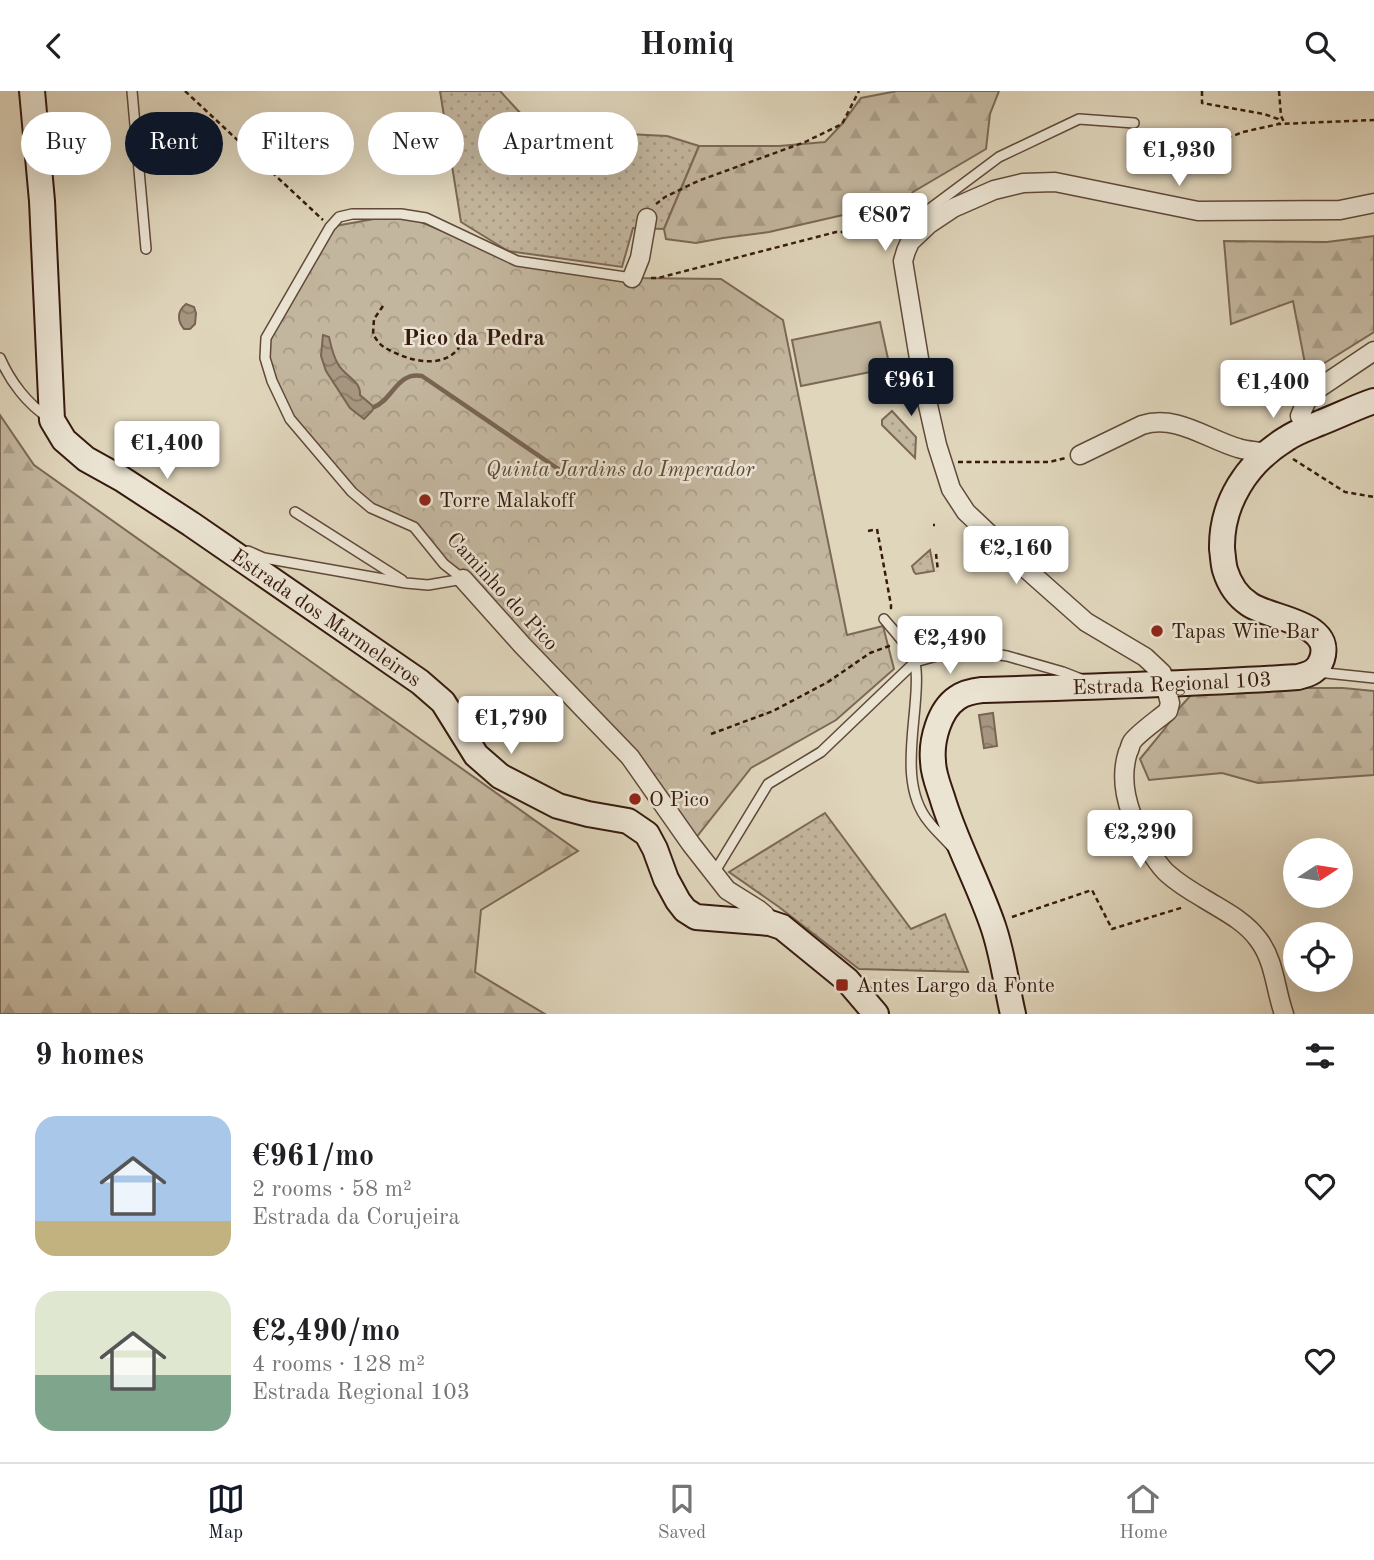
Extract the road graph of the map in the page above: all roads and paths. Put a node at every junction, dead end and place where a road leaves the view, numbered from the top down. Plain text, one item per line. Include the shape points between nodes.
1 (32, 91) edge
2 (132, 91) edge
3 (185, 91) edge
4 (859, 91) edge
5 (1202, 91) edge
6 (1279, 91) edge
7 (1374, 120) edge
8 (1133, 123) joint
9 (1290, 123) junction
10 (1279, 124) junction
11 (1374, 203) edge
12 (647, 218) joint
13 (330, 227) junction
14 (910, 242) junction
15 (146, 249) dead end
16 (632, 278) junction
17 (383, 306) dead end
18 (454, 333) dead end
19 (1374, 351) edge
20 (0, 358) edge
21 (1374, 401) edge
22 (52, 420) junction
23 (1306, 429) junction
24 (1266, 453) junction
25 (1080, 454) joint
26 (943, 463) junction
27 (1374, 497) edge
28 (295, 512) dead end
29 (868, 531) dead end
30 (208, 535) junction
31 (936, 554) dead end
32 (938, 571) dead end
33 (464, 579) junction
34 (406, 583) junction
35 (886, 608) dead end
36 (884, 619) dead end
37 (902, 642) junction
38 (915, 661) junction
39 (1314, 671) junction
40 (1374, 678) edge
41 (1166, 684) junction
42 (1094, 687) junction
43 (711, 734) dead end
44 (968, 863) junction
45 (714, 873) junction
46 (1197, 895) junction
47 (770, 923) junction
48 (992, 924) junction
49 (855, 988) junction
50 (859, 1014) edge
51 (876, 1014) edge
52 (1013, 1014) edge
53 (1284, 1014) edge

1 - 22 main road
2 - 15 lane
3 - 13 path
4 - 12 path via 842,124 698,181 665,197
5 - 10 path via 1202,103 1264,114
6 - 9 path via 1281,116
7 - 9 path
8 - 10 path via 1161,146 1205,147
8 - 14 lane via 1079,119 999,157 920,216
9 - 10 path
11 - 14 street via 1340,210 1198,211 1039,181 994,190 953,208
12 - 16 street
13 - 16 lane via 339,217 352,214 426,218 517,261
13 - 33 lane, Caminho do Pico via 266,338 265,358 272,381 290,419 352,492 370,508 414,527 444,564
14 - 16 path via 899,225 883,222 861,232 836,232 658,278
14 - 26 street via 904,261 907,286 923,383
17 - 18 path via 374,319 373,334 395,352 420,361 440,360 457,351 463,339
19 - 23 street via 1316,390 1300,416
20 - 22 lane via 9,378
21 - 23 main road
22 - 30 main road, Estrada dos Marmeleiros via 64,440 86,459
23 - 24 main road
24 - 25 street via 1153,421
24 - 27 path via 1293,459 1345,492
24 - 39 main road via 1243,479 1224,518 1225,570 1233,589 1247,603 1314,631 1323,653
25 - 26 path via 1049,462
26 - 41 street via 951,489 966,512 1086,622 1145,657 1162,673
28 - 34 lane
29 - 35 path via 875,530 891,605
30 - 34 lane via 264,558
30 - 47 main road, Estrada dos Marmeleiros via 420,682 443,702 477,755 500,776 558,806 638,826 647,834 685,910 696,917
31 - 32 path
33 - 34 lane via 428,585
33 - 45 street, Caminho do Pico via 630,757
36 - 37 lane
37 - 38 lane
37 - 43 path via 870,653 773,711
38 - 42 lane via 951,652 1007,656 1079,677
38 - 44 lane via 913,788 928,821
38 - 45 lane via 821,752 768,784
39 - 40 lane
39 - 41 main road, Estrada Regional 103 via 1298,677
41 - 42 main road, Estrada Regional 103
41 - 46 street via 1168,711 1132,742 1126,758 1126,795 1132,817 1165,872
42 - 44 main road, Estrada Regional 103 via 982,689 949,705 934,740 933,763 946,812
44 - 48 main road, Estrada Regional 103
45 - 47 street, Caminho do Pico via 727,890 759,910
46 - 48 path via 1195,903 1112,929 1092,890
46 - 53 street via 1258,937 1273,968
47 - 49 main road, Estrada dos Marmeleiros via 782,927
48 - 52 main road, Estrada Regional 103
49 - 50 lane
49 - 51 main road, Estrada dos Marmeleiros

